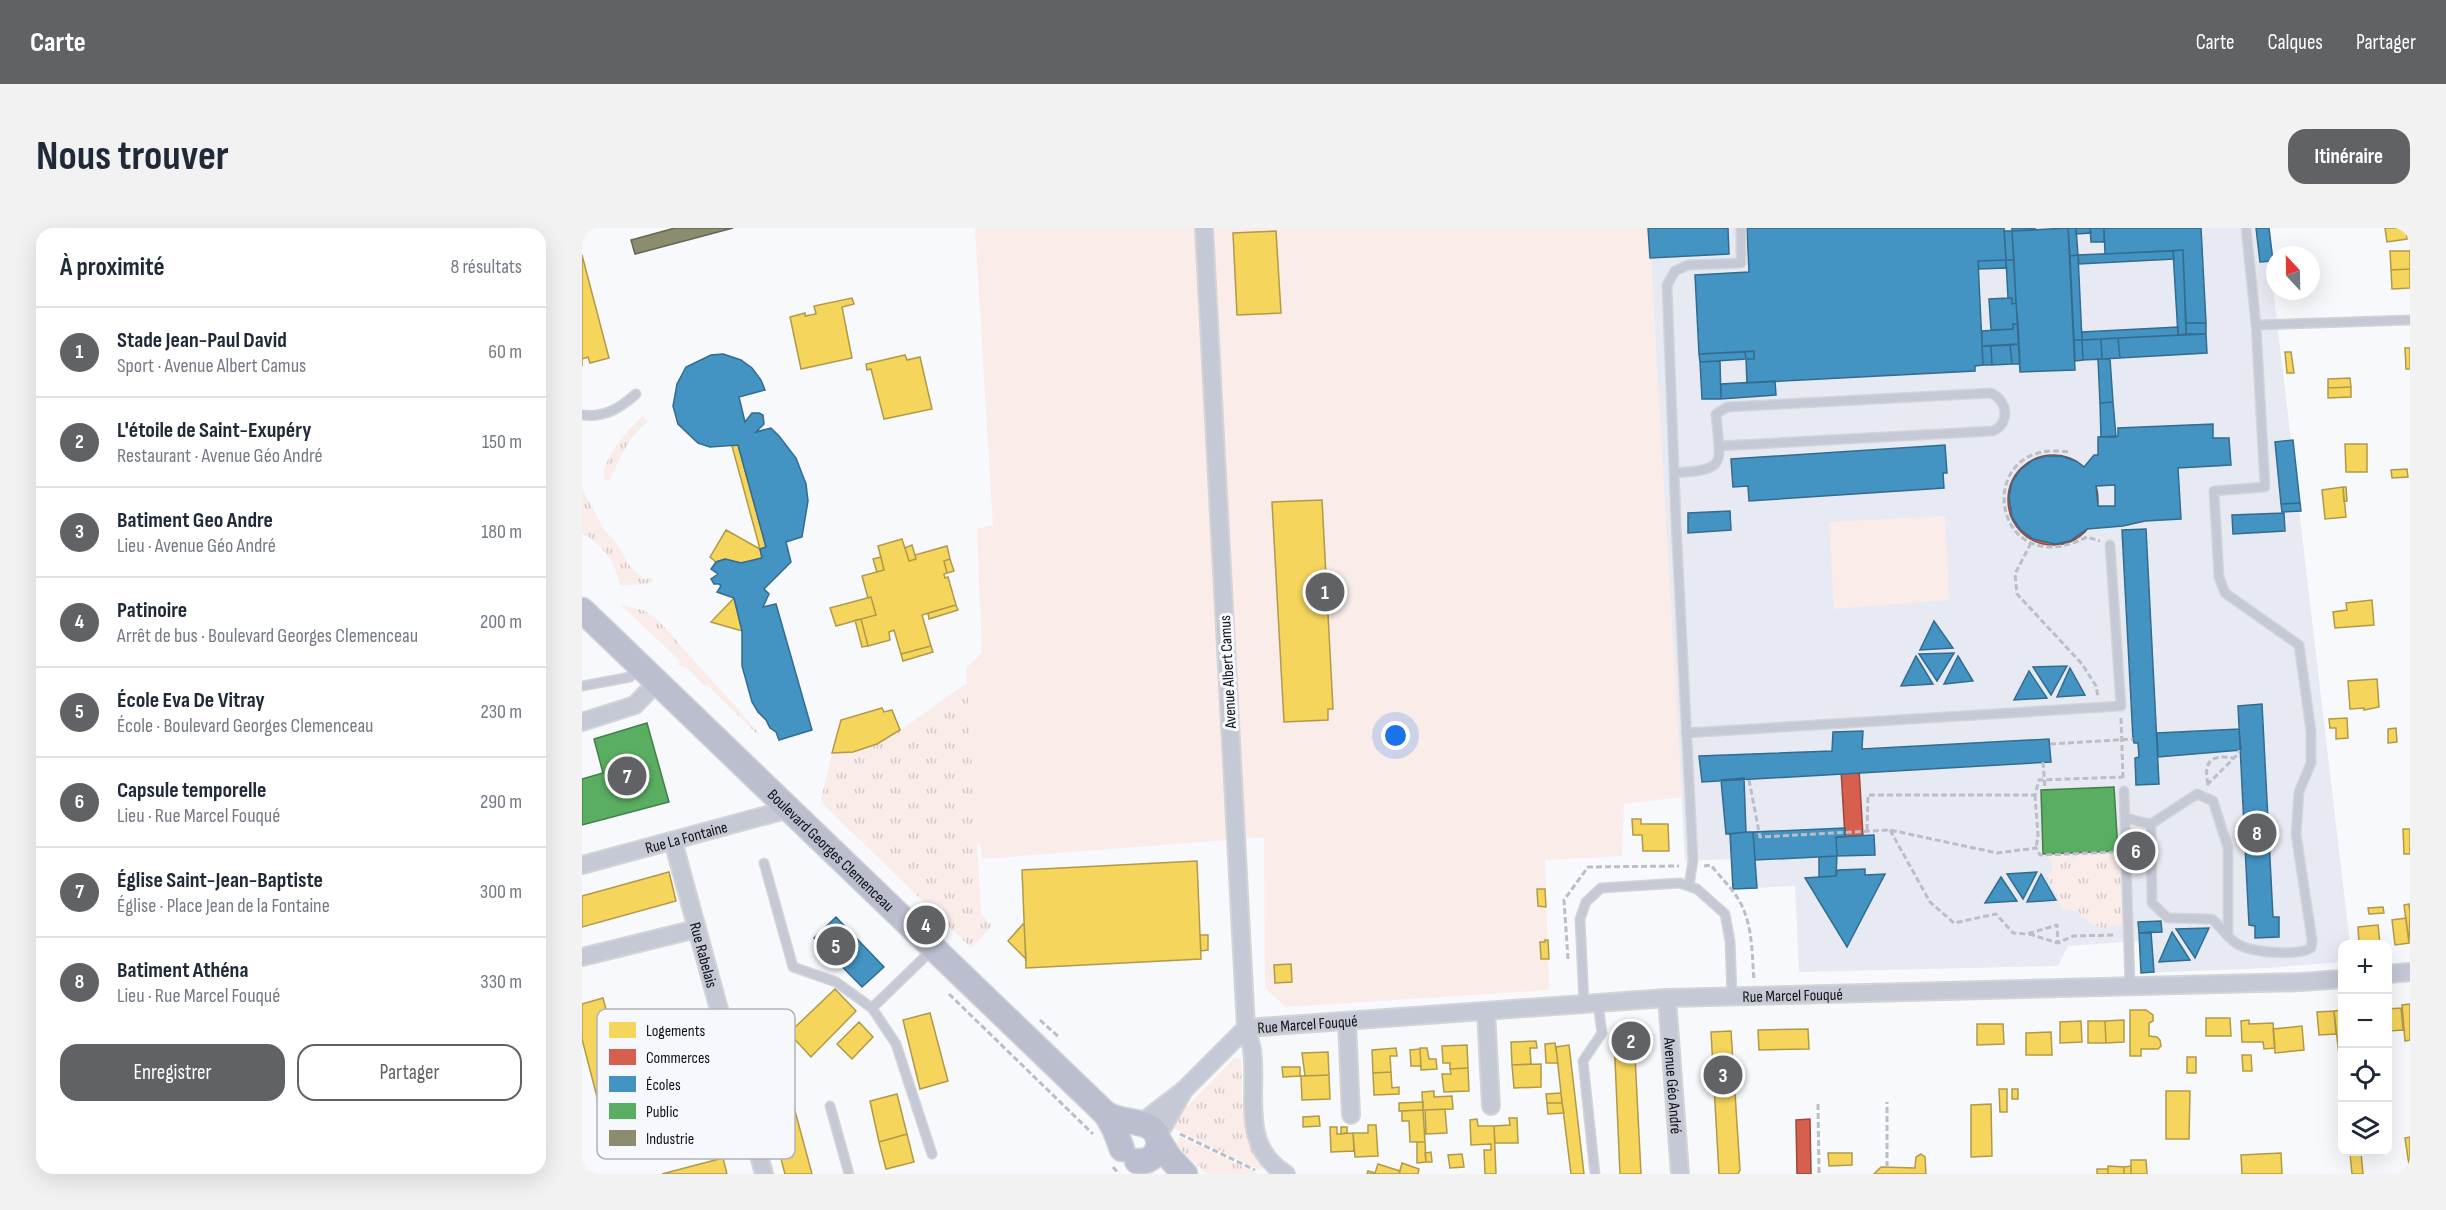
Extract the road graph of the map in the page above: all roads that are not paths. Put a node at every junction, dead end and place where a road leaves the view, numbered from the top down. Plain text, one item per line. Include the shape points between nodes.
1 (1204, 228) edge
2 (1741, 228) edge
3 (2246, 228) edge
4 (2410, 320) edge
5 (2256, 325) junction
6 (636, 394) dead end
7 (582, 415) edge
8 (1719, 447) junction
9 (1674, 473) junction
10 (2110, 545) road end
11 (582, 610) edge
12 (649, 674) junction
13 (582, 686) edge
14 (582, 722) edge
15 (1686, 733) junction
16 (2124, 791) dead end
17 (789, 809) junction
18 (2126, 818) junction
19 (2151, 824) junction
20 (673, 841) junction
21 (764, 863) dead end
22 (582, 865) edge
23 (1689, 886) junction
24 (696, 929) junction
25 (2228, 934) junction
26 (933, 948) junction
27 (582, 957) edge
28 (2410, 972) edge
29 (2392, 974) edge
30 (2338, 978) edge
31 (2130, 986) junction
32 (1732, 996) junction
33 (1667, 998) junction
34 (1591, 1003) junction
35 (872, 1008) junction
36 (718, 1009) edge
37 (1486, 1011) junction
38 (1347, 1022) junction
39 (1246, 1028) junction
40 (830, 1106) dead end
41 (1491, 1106) dead end
42 (1106, 1114) junction
43 (1351, 1115) dead end
44 (1153, 1131) junction
45 (932, 1154) dead end
46 (1130, 1155) junction
47 (760, 1159) edge
48 (764, 1174) edge
49 (849, 1174) edge
50 (1161, 1174) edge
51 (1185, 1174) edge
52 (1286, 1174) edge
53 (1595, 1174) edge
54 (1680, 1174) edge

1 - 39 street, Avenue Albert Camus
2 - 9 lane via 1741,263 1688,265 1675,271 1666,285
3 - 5 lane
4 - 5 lane
5 - 25 lane via 2265,487 2214,491 2219,576 2225,593 2299,645 2311,731 2311,763 2299,792 2296,834 2312,940 2307,951 2279,952 2237,944
6 - 7 lane via 618,410
8 - 8 lane via 1716,414 1727,407 1991,393 2003,404 2004,423 1993,431
8 - 9 lane via 1715,466 1704,471
9 - 15 lane
10 - 15 lane via 2121,706
11 - 12 main road, Boulevard Georges Clemenceau
12 - 13 lane
12 - 14 street via 635,705
12 - 17 main road, Boulevard Georges Clemenceau
15 - 23 lane via 1693,860
16 - 18 lane
17 - 20 street, Rue La Fontaine
17 - 26 main road, Boulevard Georges Clemenceau
18 - 19 lane
18 - 31 lane
19 - 25 lane via 2152,903 2168,918 2212,919
19 - 25 lane via 2197,794 2213,801 2228,848
20 - 22 street, Rue La Fontaine
20 - 24 street, Rue Rabelais
21 - 35 lane via 793,968 836,982
23 - 32 lane via 1725,914
23 - 34 lane via 1680,883 1600,888 1586,902 1580,919
24 - 27 street
24 - 36 street, Rue Rabelais
26 - 35 lane
26 - 42 main road, Boulevard Georges Clemenceau
28 - 29 street
30 - 31 street, Rue Marcel Fouqué
31 - 32 street, Rue Marcel Fouqué
32 - 33 street, Rue Marcel Fouqué
33 - 34 street, Rue Marcel Fouqué
33 - 54 street, Avenue Géo André
34 - 37 street, Rue Marcel Fouqué
34 - 53 lane via 1602,1032 1583,1061
35 - 45 lane via 897,1044
37 - 38 street, Rue Marcel Fouqué
37 - 41 street
38 - 39 street, Rue Marcel Fouqué
38 - 43 street
39 - 44 street via 1184,1090
39 - 52 street, Avenue Albert Camus via 1252,1050 1254,1125 1260,1147
40 - 49 lane
42 - 44 main road, Boulevard Georges Clemenceau
42 - 46 main road, Boulevard Georges Clemenceau
44 - 46 main road via 1155,1155 1147,1160
44 - 46 main road via 1125,1131 1121,1140
44 - 51 main road
46 - 50 main road
47 - 48 street, Rue Rabelais

